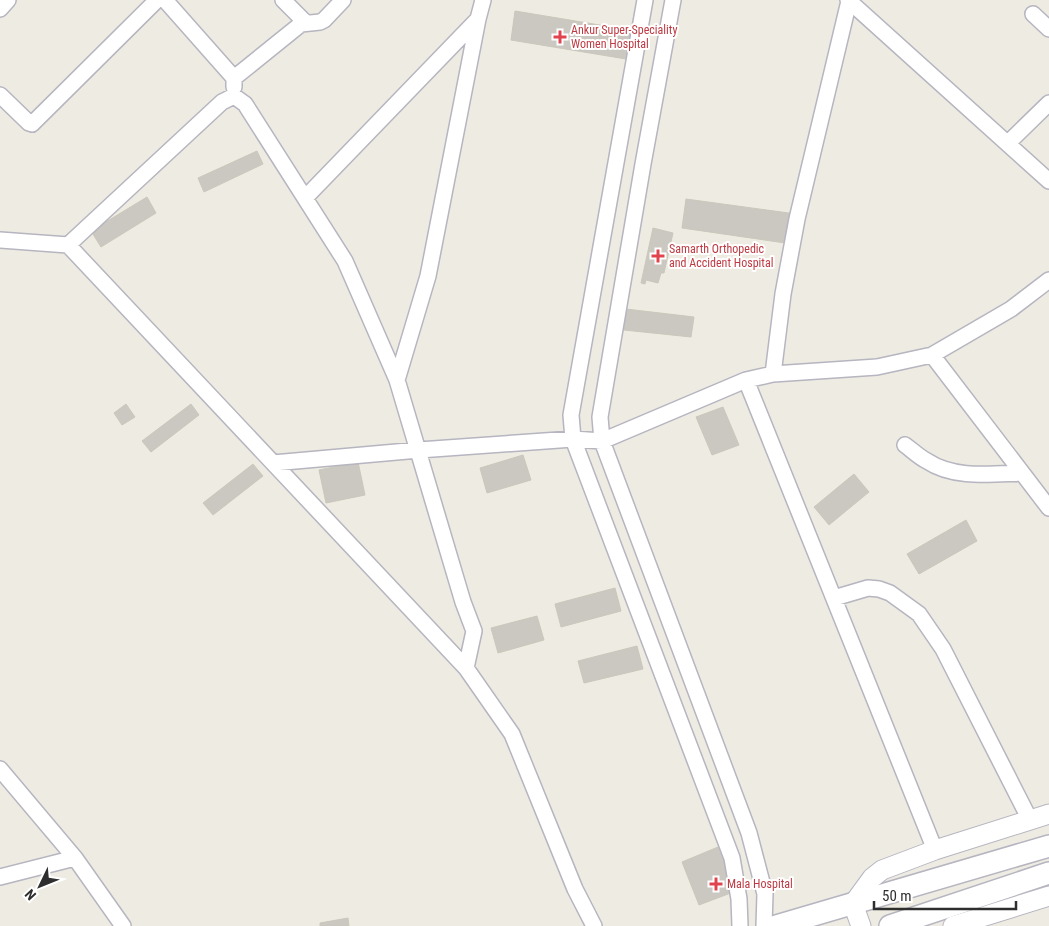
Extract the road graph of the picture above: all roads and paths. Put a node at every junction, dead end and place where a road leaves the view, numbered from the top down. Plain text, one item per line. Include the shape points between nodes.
1 (8, 0) edge
2 (156, 0) edge
3 (165, 0) edge
4 (283, 0) edge
5 (343, 0) edge
6 (483, 0) edge
7 (645, 0) edge
8 (673, 0) edge
9 (849, 0) edge
10 (0, 10) edge
11 (1034, 14) dead end
12 (478, 19) junction
13 (306, 23) junction
14 (1049, 29) edge
15 (234, 78) junction
16 (0, 95) edge
17 (234, 96) junction
18 (1049, 102) edge
19 (1008, 143) junction
20 (1049, 181) edge
21 (305, 198) junction
22 (0, 240) edge
23 (68, 245) junction
24 (1049, 280) edge
25 (932, 355) junction
26 (773, 374) junction
27 (398, 380) junction
28 (746, 380) junction
29 (572, 439) junction
30 (602, 440) junction
31 (905, 445) dead end
32 (419, 450) junction
33 (273, 463) junction
34 (1022, 473) junction
35 (1049, 508) edge
36 (834, 598) junction
37 (466, 668) junction
38 (0, 769) edge
39 (1049, 814) edge
40 (1030, 820) junction
41 (1049, 846) edge
42 (935, 850) junction
43 (75, 858) junction
44 (1049, 873) edge
45 (0, 878) edge
46 (1049, 896) edge
47 (853, 904) junction
48 (123, 926) edge
49 (594, 926) edge
50 (740, 926) edge
51 (764, 926) edge
52 (776, 926) edge
53 (861, 926) edge
54 (890, 926) edge
55 (953, 926) edge

1 - 10 street
2 - 16 street via 32,124
3 - 15 street
4 - 13 street
5 - 13 street via 324,20
6 - 12 street
7 - 29 street via 570,414
8 - 30 street via 600,417
9 - 19 street
9 - 26 street via 797,219
11 - 14 street
12 - 21 street
12 - 27 street via 428,276
13 - 15 street
15 - 17 street
17 - 21 street via 245,104
17 - 23 street via 222,102
18 - 19 street
19 - 20 street
21 - 27 street via 345,261
22 - 23 street
23 - 33 street
24 - 25 street via 1011,309
25 - 26 street via 877,367
25 - 34 street
26 - 28 street
27 - 32 street
28 - 30 street
28 - 36 street
29 - 30 street
29 - 32 street
29 - 50 street via 732,858
30 - 51 street via 749,833 765,894
31 - 34 street via 928,462 947,470 983,475
32 - 33 street
32 - 37 street via 474,631
33 - 37 street
34 - 35 street
36 - 40 street via 868,588 879,589 919,614 943,649
36 - 42 street
37 - 49 street via 512,734 575,889
38 - 43 street
39 - 40 street
40 - 42 street
41 - 47 main road
42 - 47 street via 882,870
43 - 45 street
43 - 48 street
44 - 54 main road
46 - 55 street
47 - 52 main road
47 - 53 street

